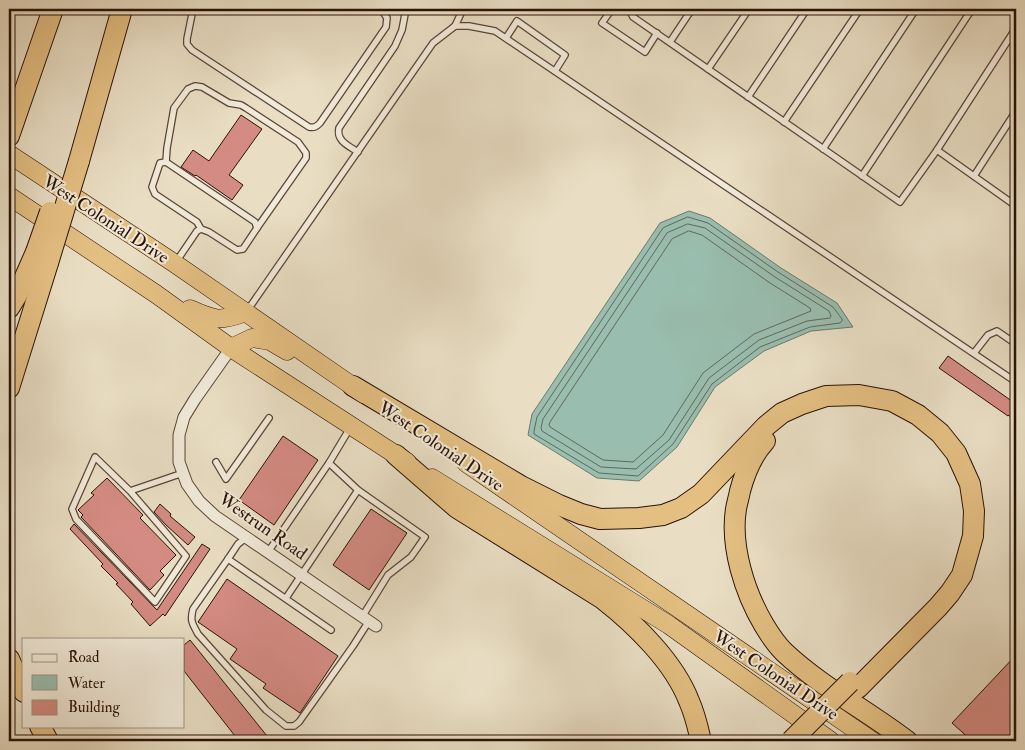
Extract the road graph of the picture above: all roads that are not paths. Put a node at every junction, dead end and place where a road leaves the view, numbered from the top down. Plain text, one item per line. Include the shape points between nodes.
1 (52, 9) edge
2 (122, 9) edge
3 (194, 9) edge
4 (382, 9) edge
5 (406, 9) edge
6 (464, 9) edge
7 (612, 9) edge
8 (629, 9) edge
9 (692, 9) edge
10 (749, 9) edge
11 (807, 9) edge
12 (860, 9) edge
13 (916, 9) edge
14 (972, 9) edge
15 (455, 26) junction
16 (1016, 28) edge
17 (657, 33) junction
18 (506, 38) junction
19 (670, 42) junction
20 (708, 69) junction
21 (555, 72) junction
22 (748, 97) junction
23 (1016, 111) edge
24 (784, 122) junction
25 (9, 136) edge
26 (823, 149) junction
27 (937, 150) junction
28 (358, 152) junction
29 (9, 154) edge
30 (166, 162) junction
31 (862, 176) junction
32 (974, 176) junction
33 (1016, 194) edge
34 (9, 196) edge
35 (1014, 204) edge
36 (257, 228) junction
37 (201, 230) junction
38 (42, 257) junction
39 (174, 263) junction
40 (156, 294) junction
41 (9, 308) edge
42 (246, 312) junction
43 (1016, 344) edge
44 (230, 348) junction
45 (974, 353) junction
46 (1016, 382) edge
47 (353, 386) junction
48 (9, 388) edge
49 (269, 418) dead end
50 (351, 426) junction
51 (396, 455) junction
52 (216, 462) dead end
53 (329, 463) junction
54 (183, 473) junction
55 (358, 490) junction
56 (130, 491) junction
57 (246, 538) junction
58 (268, 552) junction
59 (228, 559) junction
60 (302, 575) junction
61 (286, 598) junction
62 (369, 621) junction
63 (331, 630) dead end
64 (9, 659) edge
65 (854, 685) junction
66 (22, 688) edge
67 (41, 728) edge
68 (48, 741) edge
69 (701, 741) edge
70 (792, 741) edge
71 (805, 741) edge
72 (831, 741) edge
73 (872, 741) edge
74 (907, 741) edge

1 - 25 highway
2 - 38 highway, bridge
3 - 4 lane via 187,39 192,50 312,128 320,123 386,27 387,18
5 - 28 lane via 395,46 339,128 341,140
6 - 15 lane
7 - 17 lane via 602,23 644,52
8 - 17 lane via 633,16
9 - 19 lane
10 - 20 lane
11 - 22 lane
12 - 24 lane
13 - 26 lane
14 - 31 lane
15 - 18 lane via 495,31
15 - 28 lane via 433,43
16 - 27 lane
17 - 19 lane
18 - 21 lane
18 - 21 lane via 517,22 565,55
19 - 20 lane
20 - 22 lane
21 - 45 lane
22 - 24 lane
23 - 32 lane
24 - 26 lane
26 - 31 lane
27 - 31 lane via 900,202
27 - 32 lane
28 - 42 lane
29 - 39 highway, West Colonial Drive
30 - 36 lane via 255,222
30 - 36 lane via 174,108 194,86 202,87 229,103 241,104 298,142 306,158
30 - 37 lane via 160,163 152,187 155,194 197,222
32 - 35 lane
33 - 35 lane
34 - 40 highway, West Colonial Drive
36 - 37 lane via 244,250 237,250
37 - 39 lane
38 - 41 highway
38 - 48 highway
39 - 42 highway, West Colonial Drive
40 - 42 highway via 208,318 234,317
40 - 44 highway, West Colonial Drive
42 - 47 highway, West Colonial Drive
43 - 45 lane via 997,330 988,335
44 - 47 highway via 252,338 270,341
44 - 50 highway, West Colonial Drive
44 - 54 street, Westrun Road via 184,417 179,435 179,462
45 - 46 lane
47 - 65 highway via 522,486 559,505 600,518 647,517 681,508 701,494 766,426 802,404 826,396 859,395 892,401 918,415 940,432 956,453 970,484 974,536 962,574 950,594
47 - 73 highway, West Colonial Drive
49 - 52 lane via 226,479
50 - 51 highway, West Colonial Drive
50 - 53 lane
51 - 69 highway via 457,508 603,599 620,613 660,654 678,678 689,700
51 - 72 highway, West Colonial Drive via 668,626
53 - 55 lane
53 - 58 lane
54 - 56 lane
54 - 57 street, Westrun Road via 198,501
55 - 60 lane
55 - 62 lane via 426,537 411,558 388,575
56 - 56 lane via 95,457 72,509 76,518 155,602 186,556
57 - 58 street, Westrun Road
57 - 59 lane
58 - 60 street, Westrun Road
59 - 61 lane
59 - 62 lane via 193,609 191,623 266,710 286,726 299,722
60 - 61 lane
60 - 62 street, Westrun Road
61 - 63 lane
64 - 66 highway
65 - 70 highway, bridge
65 - 71 highway
65 - 74 highway via 943,587 958,559 965,516 962,488 939,446 899,415 852,404 817,408 787,422 774,432 751,460 736,509 740,565 756,611 784,652
67 - 68 highway

